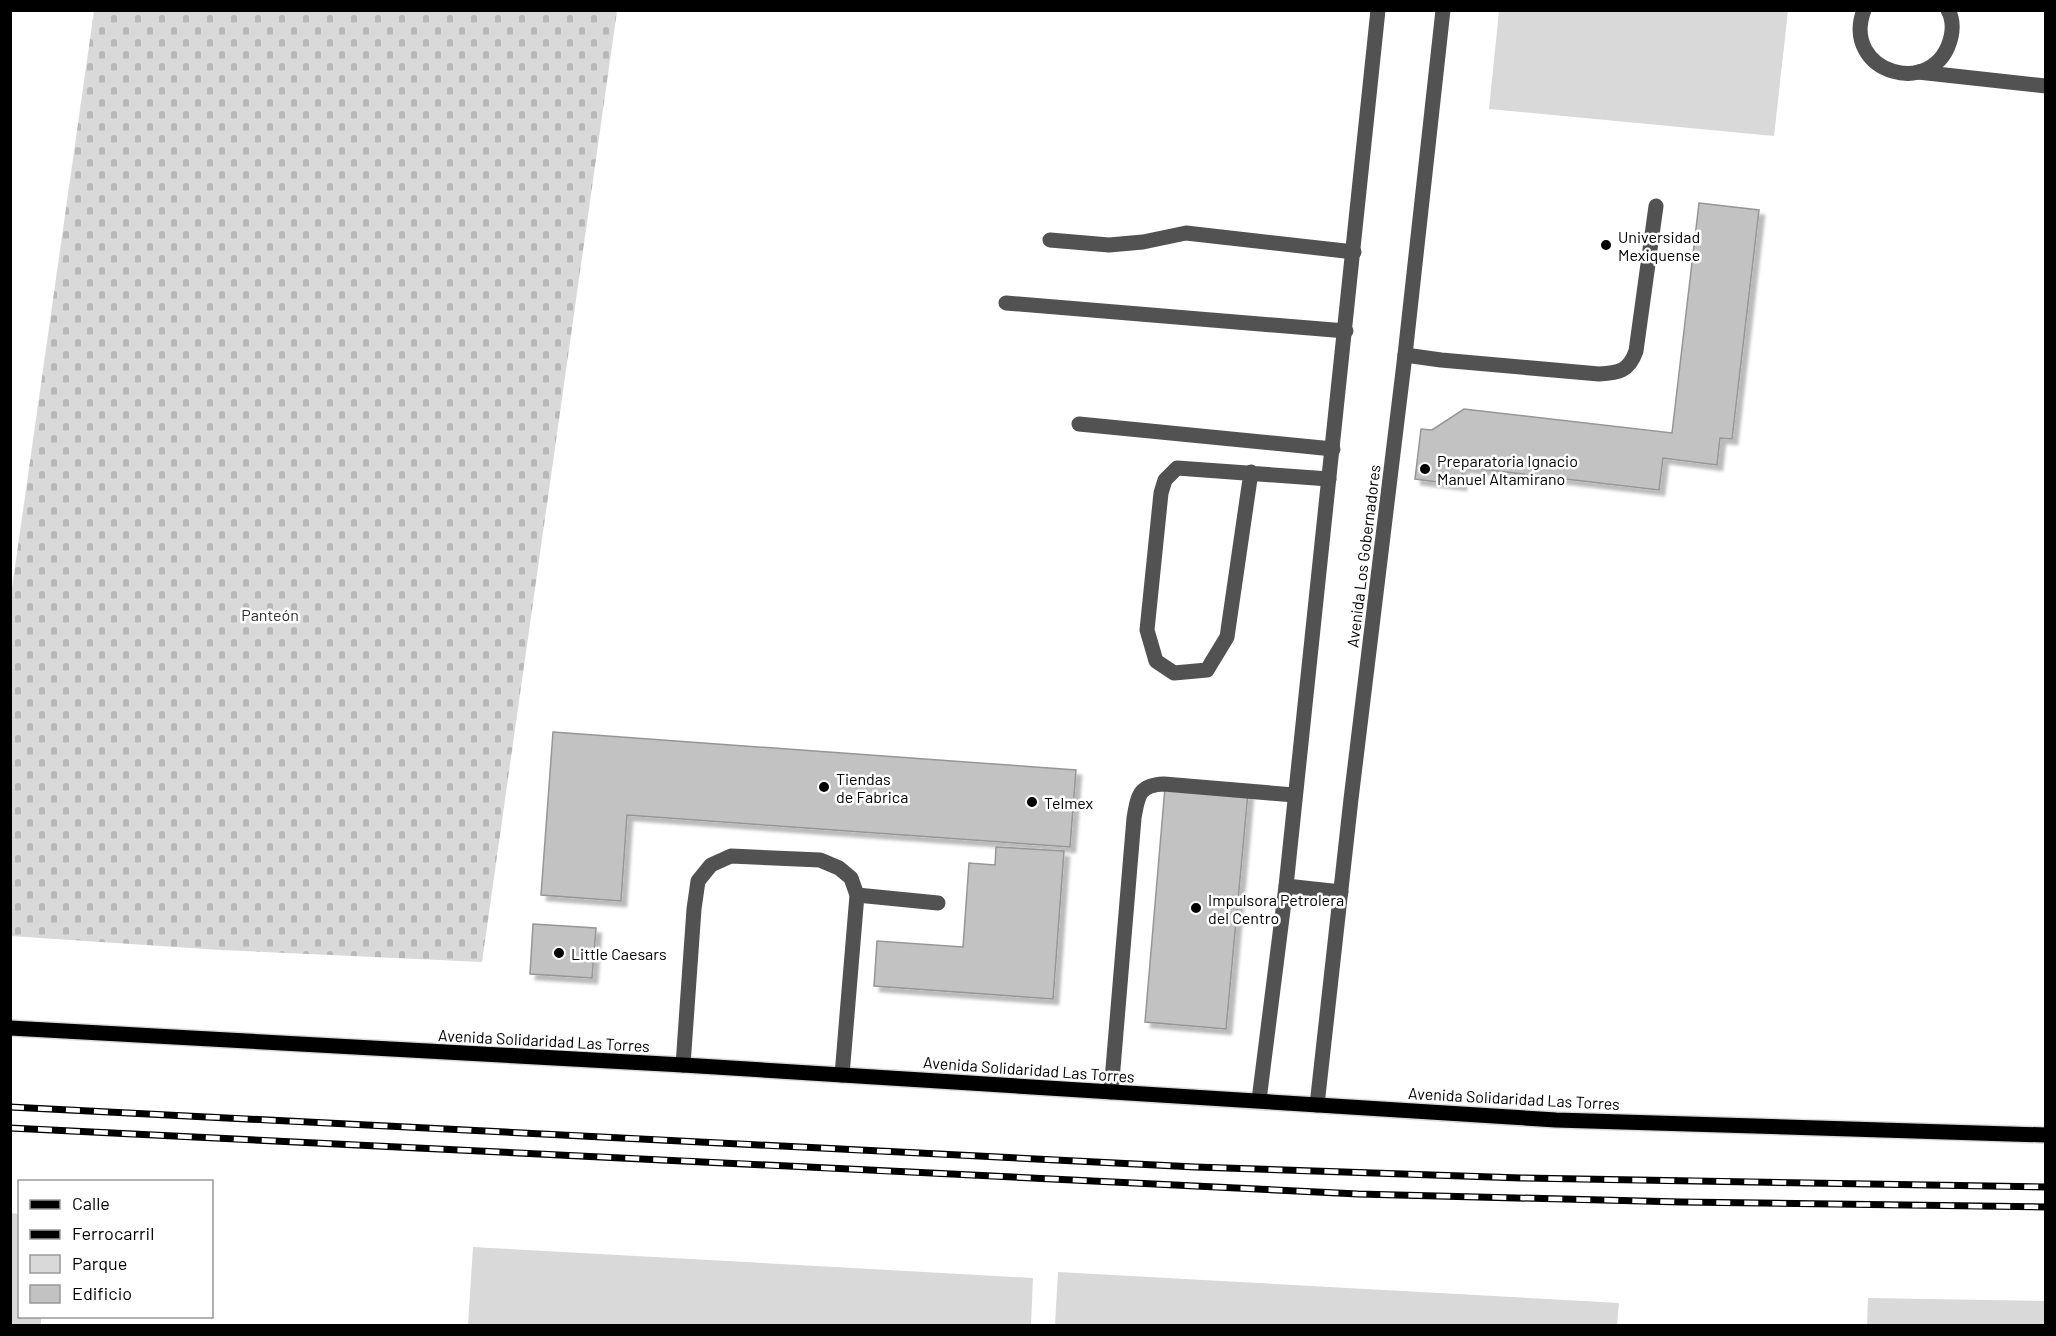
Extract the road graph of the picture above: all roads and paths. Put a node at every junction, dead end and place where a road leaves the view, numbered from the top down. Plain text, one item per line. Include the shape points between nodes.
1 (1378, 10) edge
2 (1443, 10) edge
3 (1864, 10) edge
4 (1948, 10) edge
5 (1918, 72) junction
6 (2046, 86) edge
7 (1656, 206) dead end
8 (1050, 240) dead end
9 (1354, 252) junction
10 (1006, 303) dead end
11 (1346, 331) junction
12 (1406, 355) junction
13 (1079, 424) dead end
14 (1333, 449) junction
15 (1251, 472) junction
16 (1329, 479) junction
17 (1294, 795) junction
18 (1286, 886) junction
19 (1341, 892) junction
20 (857, 895) junction
21 (939, 903) dead end
22 (10, 1028) edge
23 (683, 1065) junction
24 (842, 1075) junction
25 (1111, 1092) junction
26 (1259, 1100) junction
27 (1317, 1105) junction
28 (2046, 1135) edge

1 - 9 street
2 - 12 street, Avenida Los Gobernadores
3 - 5 street via 1860,35 1875,62 1904,74
4 - 5 street via 1953,29 1943,56
5 - 6 street
7 - 12 street via 1636,351 1625,369 1599,374
8 - 9 street via 1109,245 1186,233
9 - 11 street
10 - 11 street
11 - 14 street
12 - 19 street, Avenida Los Gobernadores
13 - 14 street
14 - 16 street
15 - 15 street via 1177,468 1164,480 1147,630 1156,662 1174,673 1208,670 1227,637
15 - 16 street
16 - 17 street
17 - 18 street
17 - 25 street via 1164,784 1150,784 1142,790 1134,818
18 - 19 street
18 - 26 street
19 - 27 street, Avenida Los Gobernadores
20 - 21 street
20 - 23 street via 852,878 820,861 731,856 711,865 698,881 694,909
20 - 24 street
22 - 23 main road, Avenida Solidaridad Las Torres
23 - 24 main road, Avenida Solidaridad Las Torres
24 - 25 main road, Avenida Solidaridad Las Torres
25 - 26 main road, Avenida Solidaridad Las Torres
26 - 27 main road, Avenida Solidaridad Las Torres
27 - 28 main road, Avenida Solidaridad Las Torres via 1556,1120

